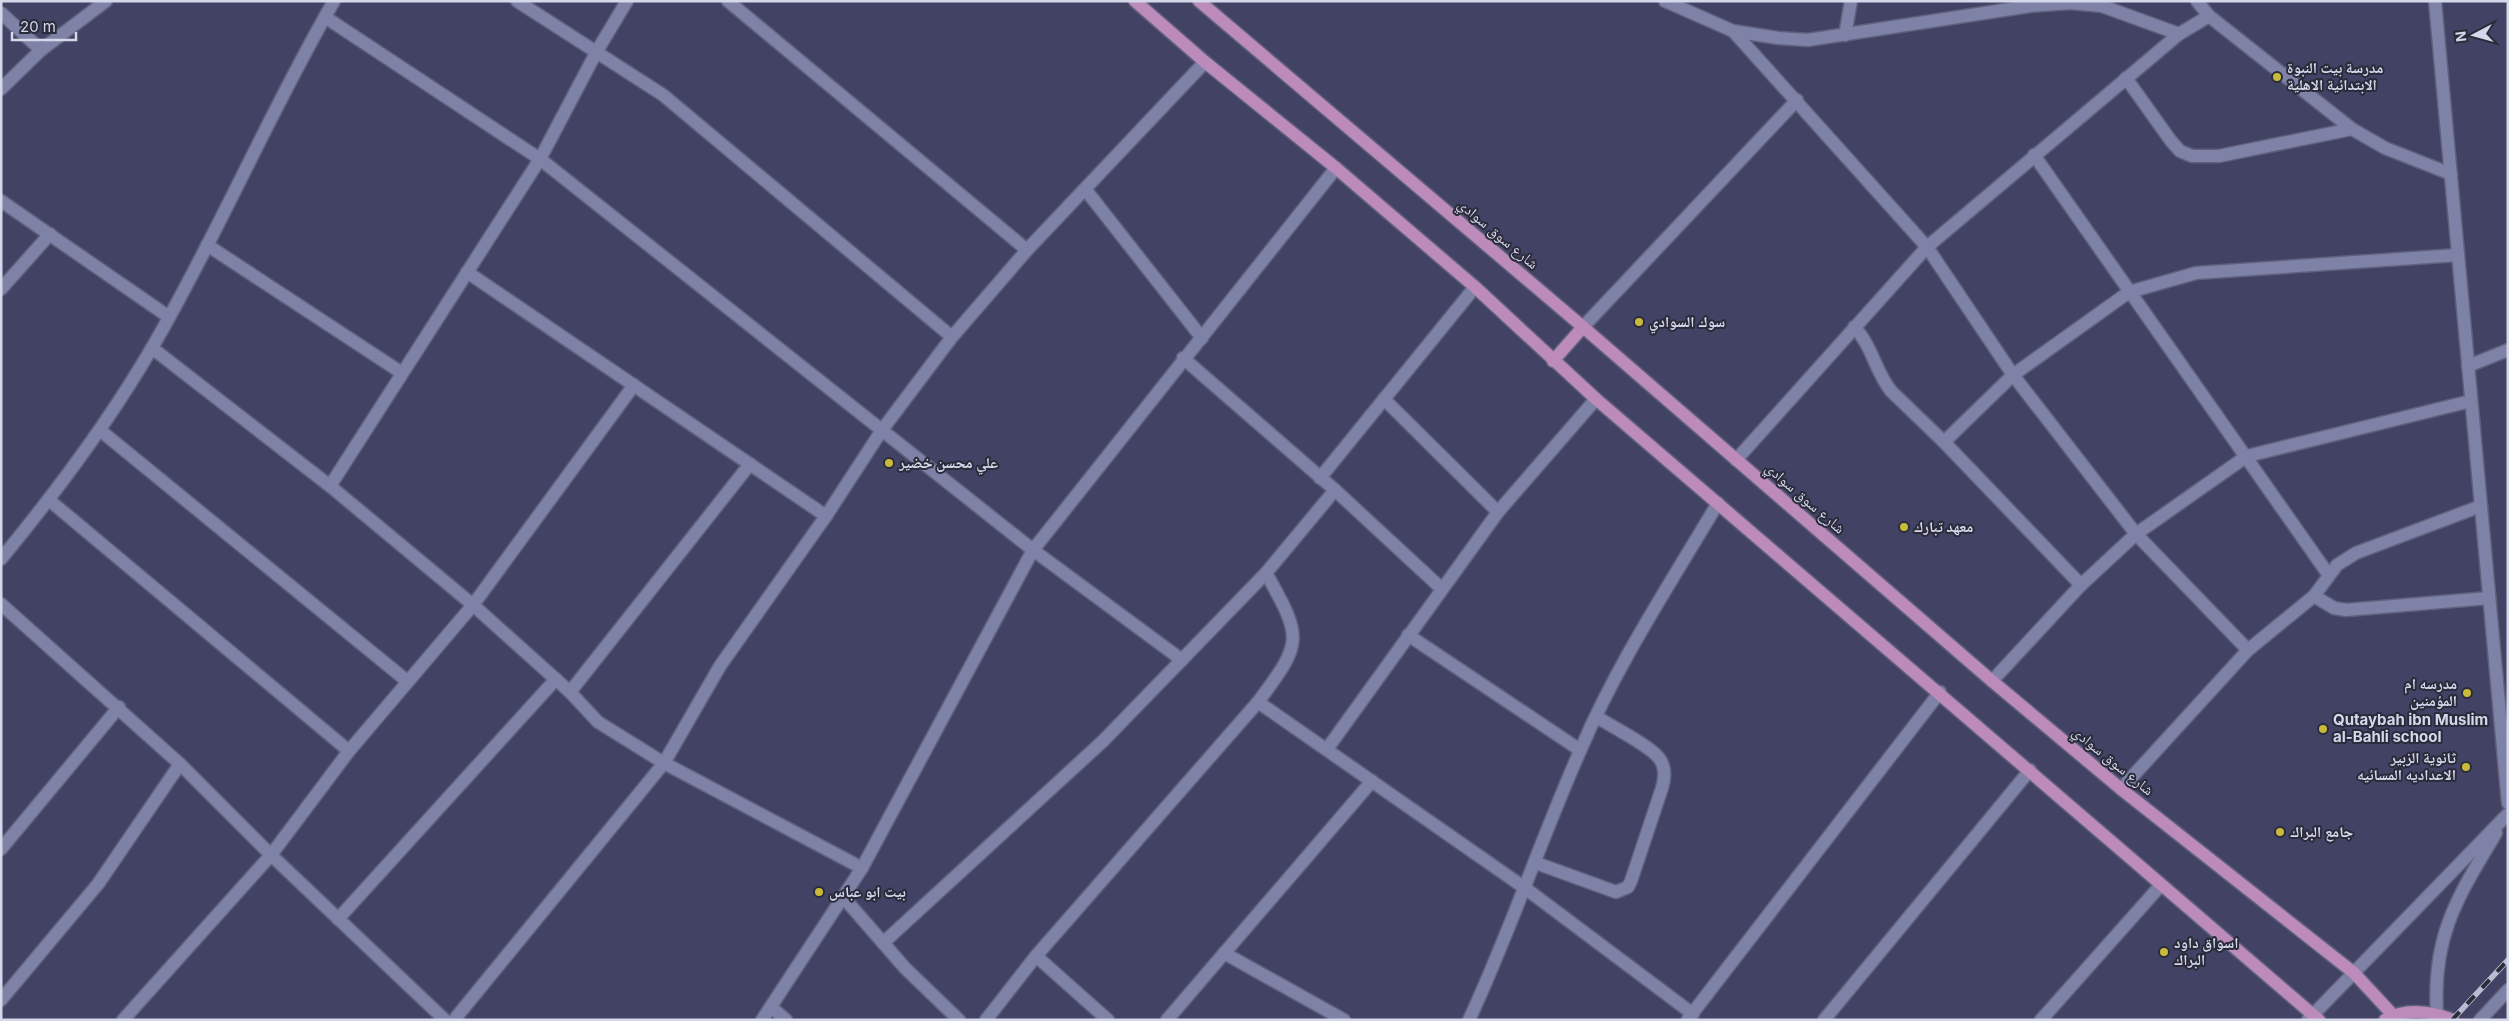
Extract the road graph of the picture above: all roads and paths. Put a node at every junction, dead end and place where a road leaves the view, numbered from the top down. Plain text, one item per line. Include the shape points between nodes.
1 (106, 1) edge
2 (334, 1) edge
3 (517, 1) edge
4 (627, 1) edge
5 (728, 1) edge
6 (1135, 1) edge
7 (1199, 1) edge
8 (1665, 1) edge
9 (1851, 1) edge
10 (2197, 1) edge
11 (2433, 3) edge
12 (1, 13) edge
13 (2209, 16) junction
14 (325, 17) junction
15 (1733, 31) junction
16 (2179, 34) junction
17 (1845, 35) junction
18 (41, 50) junction
19 (597, 51) junction
20 (1205, 62) junction
21 (2126, 78) junction
22 (1, 88) edge
23 (1797, 100) junction
24 (2352, 129) junction
25 (2034, 155) junction
26 (540, 159) junction
27 (1336, 168) junction
28 (2452, 174) junction
29 (1085, 189) junction
30 (1, 201) edge
31 (50, 234) junction
32 (207, 246) junction
33 (1927, 247) junction
34 (1027, 250) junction
35 (2458, 254) junction
36 (467, 272) junction
37 (1475, 287) junction
38 (1, 289) edge
39 (2129, 292) junction
40 (169, 317) junction
41 (1583, 327) junction
42 (1854, 327) junction
43 (952, 337) junction
44 (1202, 338) junction
45 (152, 348) junction
46 (2508, 350) edge
47 (1183, 358) junction
48 (1553, 361) junction
49 (2468, 366) junction
50 (402, 373) junction
51 (2013, 375) junction
52 (634, 385) junction
53 (1384, 399) junction
54 (1596, 399) junction
55 (2471, 401) junction
56 (882, 430) junction
57 (101, 431) junction
58 (1944, 442) junction
59 (2247, 456) junction
60 (1736, 460) junction
61 (750, 464) junction
62 (1320, 478) junction
63 (330, 486) junction
64 (1335, 490) junction
65 (50, 500) junction
66 (1718, 503) junction
67 (2481, 506) junction
68 (1498, 512) junction
69 (826, 516) junction
70 (2136, 534) junction
71 (1033, 550) junction
72 (1, 558) edge
73 (1266, 573) junction
74 (2328, 574) junction
75 (2081, 585) junction
76 (1442, 588) junction
77 (2314, 596) junction
78 (2489, 598) junction
79 (1, 604) edge
80 (473, 605) junction
81 (1408, 635) junction
82 (2248, 650) junction
83 (1182, 660) junction
84 (556, 679) junction
85 (407, 681) junction
86 (1992, 681) junction
87 (570, 692) junction
88 (1940, 692) junction
89 (1258, 702) junction
90 (119, 707) junction
91 (1596, 717) junction
92 (1327, 749) junction
93 (1580, 750) junction
94 (349, 751) junction
95 (664, 763) junction
96 (180, 764) junction
97 (2030, 770) junction
98 (1372, 781) junction
99 (2121, 789) junction
100 (2508, 803) edge
101 (2508, 814) edge
102 (1, 849) edge
103 (272, 855) junction
104 (1536, 863) junction
105 (862, 868) junction
106 (2161, 885) junction
107 (1525, 888) junction
108 (844, 898) junction
109 (338, 919) junction
110 (883, 943) junction
111 (1224, 953) junction
112 (1036, 956) junction
113 (2354, 973) junction
114 (2508, 990) edge
115 (1, 1000) edge
116 (770, 1007) junction
117 (2438, 1014) junction
118 (1690, 1017) edge
119 (2314, 1018) edge
120 (2389, 1018) edge
121 (123, 1020) edge
122 (445, 1020) edge
123 (454, 1020) edge
124 (762, 1020) edge
125 (786, 1020) edge
126 (959, 1020) edge
127 (986, 1020) edge
128 (1108, 1020) edge
129 (1166, 1020) edge
130 (1344, 1020) edge
131 (1469, 1020) edge
132 (1824, 1020) edge
133 (2041, 1020) edge
134 (2453, 1020) edge
135 (2480, 1020) edge

1 - 18 street
2 - 14 street
3 - 19 street
4 - 19 street
5 - 34 street
6 - 20 main road
7 - 41 main road, شارع سوق سوادي
8 - 15 street
9 - 17 street
10 - 13 street
11 - 28 street
12 - 18 street
13 - 16 street
13 - 24 street
14 - 26 street
14 - 32 street
15 - 17 street via 1808,40
15 - 23 street
16 - 17 street via 2102,6 2071,2
16 - 21 street
18 - 22 street
19 - 26 street
19 - 43 street via 663,96
20 - 27 main road
20 - 29 street
21 - 24 street via 2171,141 2192,156 2219,156
21 - 25 street
23 - 33 street
23 - 41 street
24 - 28 street via 2385,148
25 - 33 street
25 - 39 street
26 - 36 street
26 - 56 street
27 - 37 main road
27 - 44 street
28 - 35 street
29 - 34 street
29 - 44 street
30 - 31 street
31 - 38 street
31 - 40 street
32 - 40 street
32 - 50 street
33 - 42 street
33 - 51 street
34 - 43 street
35 - 39 street via 2196,274
35 - 49 street
36 - 50 street
36 - 52 street
37 - 48 main road
37 - 53 street
39 - 51 street
39 - 59 street
40 - 45 street
41 - 48 main road
41 - 60 main road, شارع سوق سوادي
42 - 58 street via 1867,344 1887,386
42 - 60 street
43 - 56 street
44 - 47 street
45 - 57 street
45 - 63 street
46 - 49 street
47 - 62 street
47 - 71 street
48 - 54 main road
49 - 55 street
50 - 63 street
51 - 58 street
51 - 70 street
52 - 61 street
52 - 80 street
53 - 62 street
53 - 68 street
54 - 66 main road
54 - 68 street
55 - 59 street
55 - 67 street
56 - 69 street
56 - 71 street
57 - 65 street
57 - 85 street
58 - 75 street
59 - 70 street
59 - 74 street
60 - 86 main road, شارع سوق سوادي
61 - 69 street
61 - 87 street
62 - 64 street
63 - 80 street
64 - 73 street
64 - 76 street
65 - 72 street
65 - 94 street
66 - 88 main road
66 - 91 street via 1640,634
67 - 74 street via 2356,553
67 - 78 street
68 - 76 street
69 - 95 street via 720,666
70 - 75 street
70 - 82 street
71 - 83 street
71 - 105 street
73 - 83 street
73 - 89 street via 1291,621 1294,637 1291,654
74 - 77 street
75 - 86 street
76 - 81 street
77 - 78 street via 2334,608 2346,610
77 - 82 street
78 - 100 street
79 - 90 street
80 - 84 street
80 - 85 street
81 - 92 street
81 - 93 street
82 - 99 street
83 - 110 street via 1103,741
84 - 87 street
84 - 109 street
85 - 94 street
86 - 99 main road, شارع سوق سوادي
87 - 95 street via 598,722
88 - 97 main road
88 - 118 street
89 - 92 street
89 - 112 street
90 - 96 street
90 - 102 street
91 - 93 street
91 - 104 street via 1650,750 1663,767 1662,788 1631,881 1628,887 1616,892
92 - 98 street
93 - 104 street
94 - 103 street
95 - 105 street
95 - 123 street
96 - 103 street
96 - 115 street via 98,884
97 - 106 main road
97 - 132 street
98 - 107 street
98 - 111 street
99 - 113 main road, شارع سوق سوادي
101 - 113 street
101 - 117 street via 2450,914 2438,964
103 - 109 street
103 - 121 street
104 - 107 street
105 - 108 street
106 - 119 main road
106 - 133 street
107 - 118 street
107 - 131 street
108 - 110 street
108 - 116 street
109 - 122 street
110 - 126 street
111 - 129 street
111 - 130 street
112 - 127 street
112 - 128 street
113 - 119 street
113 - 120 main road, شارع سوق سوادي
114 - 135 street
116 - 124 street
116 - 125 street
117 - 120 main road via 2422,1012
117 - 134 main road

